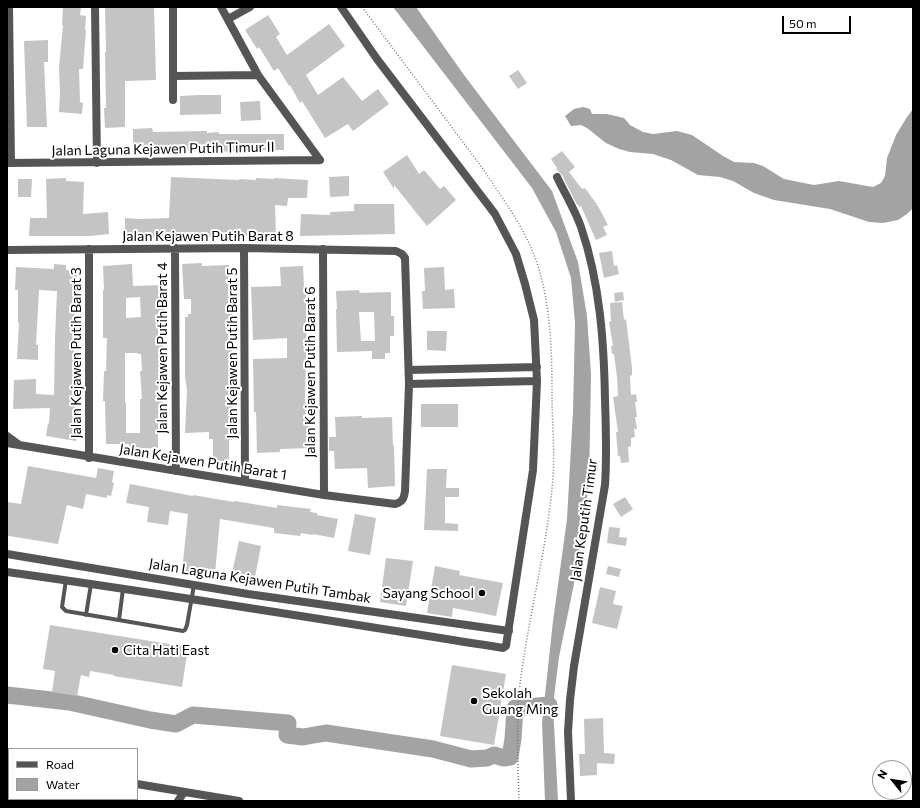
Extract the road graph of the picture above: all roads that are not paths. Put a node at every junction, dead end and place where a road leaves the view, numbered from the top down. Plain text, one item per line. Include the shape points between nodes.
1 (95, 7) edge
2 (173, 7) edge
3 (221, 7) edge
4 (250, 7) edge
5 (341, 7) edge
6 (9, 8) edge
7 (228, 20) junction
8 (8, 26) edge
9 (258, 75) junction
10 (173, 76) junction
11 (173, 100) dead end
12 (9, 163) edge
13 (97, 163) junction
14 (557, 178) dead end
15 (175, 248) junction
16 (244, 248) junction
17 (89, 249) junction
18 (323, 249) junction
19 (7, 250) edge
20 (537, 367) junction
21 (468, 368) junction
22 (409, 370) junction
23 (538, 381) junction
24 (469, 383) junction
25 (410, 384) junction
26 (7, 436) edge
27 (7, 443) edge
28 (20, 446) junction
29 (89, 458) junction
30 (176, 471) junction
31 (245, 482) junction
32 (324, 495) junction
33 (7, 554) edge
34 (7, 572) edge
35 (66, 580) junction
36 (164, 580) junction
37 (91, 584) junction
38 (194, 585) junction
39 (123, 588) junction
40 (163, 594) junction
41 (193, 598) junction
42 (86, 614) junction
43 (119, 620) junction
44 (509, 631) junction
45 (138, 784) edge
46 (184, 792) junction
47 (178, 801) edge
48 (239, 801) edge
49 (570, 801) edge

1 - 13 street
2 - 10 street
3 - 7 street
4 - 7 street
5 - 20 street via 377,59 495,214 516,254 525,284 534,320
6 - 8 street
7 - 9 street
8 - 12 street
9 - 10 street
9 - 13 street, Jalan Laguna Kejawen Putih Timur II via 320,160
10 - 11 street
12 - 13 street, Jalan Laguna Kejawen Putih Timur II
14 - 49 street, Jalan Keputih Timur via 580,225 597,295 602,329 606,433 604,485 570,700
15 - 16 street, Jalan Kejawen Putih Barat 8
15 - 17 street, Jalan Kejawen Putih Barat 8
15 - 30 street, Jalan Kejawen Putih Barat 4
16 - 18 street, Jalan Kejawen Putih Barat 8
16 - 31 street, Jalan Kejawen Putih Barat 5
17 - 19 street, Jalan Kejawen Putih Barat 8
17 - 29 street, Jalan Kejawen Putih Barat 3
18 - 22 street, Jalan Kejawen Putih Barat 8 via 393,250 405,258
18 - 32 street, Jalan Kejawen Putih Barat 6
20 - 21 street
20 - 23 street
21 - 22 street
21 - 24 street
22 - 25 street
23 - 24 street
23 - 44 street via 533,470
24 - 25 street
25 - 32 street, Jalan Kejawen Putih Barat 1 via 404,499 395,504
26 - 28 street
27 - 28 street, Jalan Kejawen Putih Barat 1
28 - 29 street, Jalan Kejawen Putih Barat 1
29 - 30 street, Jalan Kejawen Putih Barat 1
30 - 31 street, Jalan Kejawen Putih Barat 1
31 - 32 street, Jalan Kejawen Putih Barat 1
33 - 36 street, Jalan Laguna Kejawen Putih Tambak
34 - 35 street, Jalan Laguna Kejawen Putih Tambak
35 - 37 street, Jalan Laguna Kejawen Putih Tambak
35 - 42 lane via 63,608 66,611
36 - 38 street, Jalan Laguna Kejawen Putih Tambak
36 - 40 street
37 - 39 street, Jalan Laguna Kejawen Putih Tambak
37 - 42 lane
38 - 41 lane
38 - 44 street, Jalan Laguna Kejawen Putih Tambak
39 - 40 street, Jalan Laguna Kejawen Putih Tambak
39 - 43 lane
40 - 41 street, Jalan Laguna Kejawen Putih Tambak
41 - 43 lane via 187,625 183,631
41 - 44 street, Jalan Laguna Kejawen Putih Tambak via 503,648 507,644
42 - 43 lane
45 - 46 street
46 - 47 street
46 - 48 street

